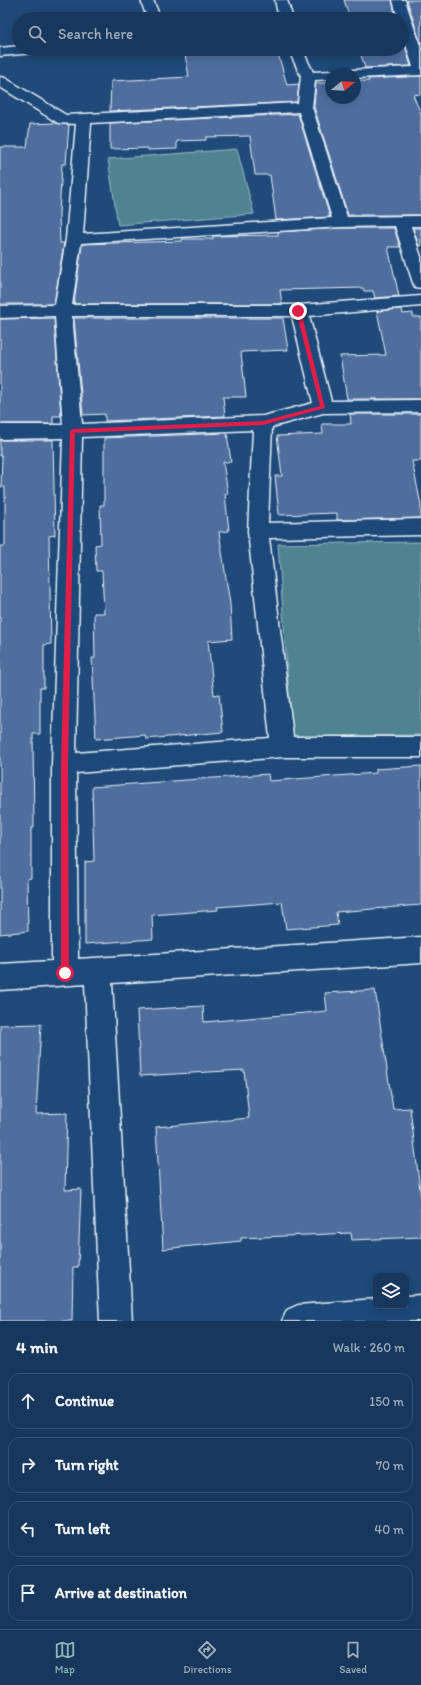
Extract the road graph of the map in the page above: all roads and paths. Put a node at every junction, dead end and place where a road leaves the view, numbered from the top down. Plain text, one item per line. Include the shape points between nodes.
1 (147, 0) edge
2 (281, 0) edge
3 (399, 0) edge
4 (151, 12) edge
5 (284, 12) edge
6 (403, 12) edge
7 (409, 32) edge
8 (12, 51) edge
9 (0, 52) edge
10 (298, 56) edge
11 (421, 71) edge
12 (361, 74) edge
13 (325, 75) edge
14 (308, 76) junction
15 (0, 81) edge
16 (305, 107) junction
17 (84, 119) junction
18 (421, 220) edge
19 (401, 221) junction
20 (341, 222) junction
21 (74, 239) junction
22 (421, 283) edge
23 (421, 301) edge
24 (63, 310) junction
25 (298, 311) junction
26 (0, 312) edge
27 (421, 406) edge
28 (323, 407) junction
29 (263, 423) junction
30 (73, 431) junction
31 (0, 432) edge
32 (421, 527) edge
33 (258, 531) junction
34 (283, 747) junction
35 (421, 747) edge
36 (64, 764) junction
37 (421, 950) edge
38 (98, 971) junction
39 (65, 973) junction
40 (0, 977) edge
41 (421, 1310) edge
42 (116, 1321) edge
43 (298, 1321) edge

1 - 4 street
2 - 5 street
3 - 6 street
7 - 11 street
8 - 9 street
10 - 14 street
11 - 12 street
13 - 14 street
14 - 16 street
15 - 17 street via 63,120
16 - 17 street
16 - 20 street
17 - 21 street
18 - 19 street
19 - 20 street
19 - 22 street
20 - 21 street
21 - 24 street
23 - 25 street
24 - 25 street
24 - 26 street
24 - 30 street
25 - 28 street
27 - 28 street
28 - 29 street
29 - 30 street
29 - 33 street
30 - 31 street
30 - 36 street
32 - 33 street
33 - 34 street
34 - 35 street
34 - 36 street
36 - 39 street
37 - 38 street
38 - 39 street
38 - 42 street
39 - 40 street
41 - 43 street

